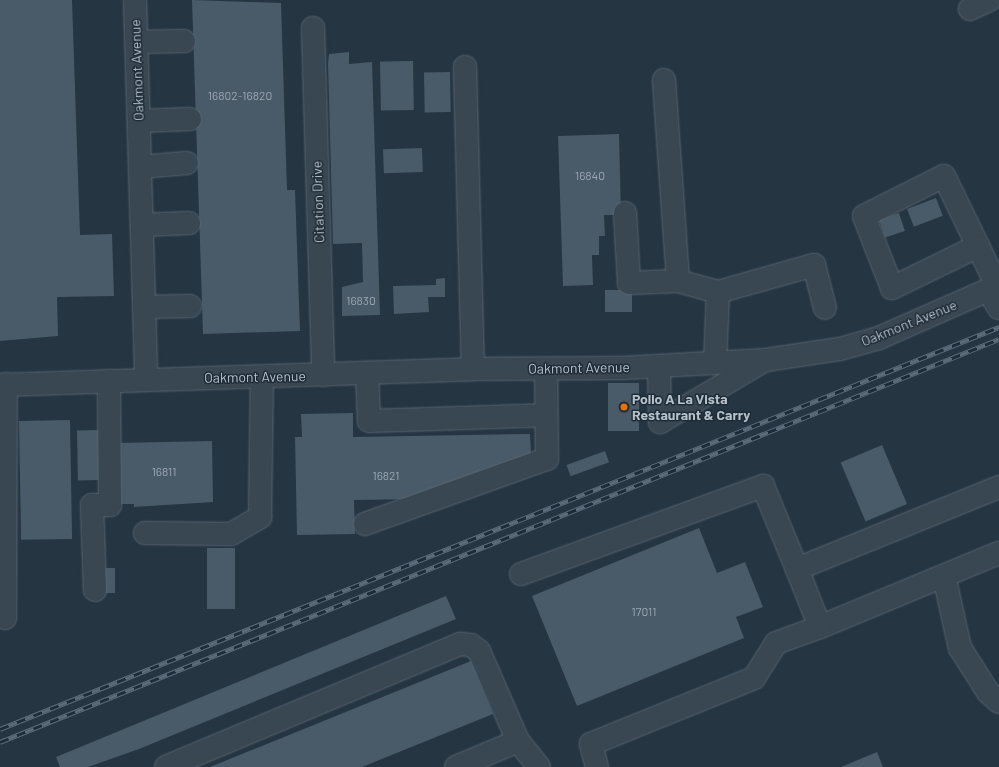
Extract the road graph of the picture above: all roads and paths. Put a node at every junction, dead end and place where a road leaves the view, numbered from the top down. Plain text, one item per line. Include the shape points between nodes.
1 (136, 0) edge
2 (989, 0) edge
3 (970, 9) dead end
4 (313, 28) dead end
5 (184, 41) dead end
6 (137, 42) junction
7 (465, 67) dead end
8 (664, 80) dead end
9 (190, 119) dead end
10 (139, 121) junction
11 (187, 163) dead end
12 (140, 167) junction
13 (625, 213) dead end
14 (190, 223) dead end
15 (142, 225) junction
16 (978, 246) junction
17 (678, 281) junction
18 (718, 292) junction
19 (996, 292) edge
20 (190, 306) dead end
21 (144, 307) junction
22 (825, 308) dead end
23 (766, 360) junction
24 (715, 363) junction
25 (659, 366) junction
26 (473, 369) junction
27 (546, 369) junction
28 (367, 373) junction
29 (323, 375) junction
30 (262, 377) junction
31 (146, 380) junction
32 (109, 381) junction
33 (3, 384) edge
34 (546, 415) junction
35 (999, 487) edge
36 (365, 524) dead end
37 (145, 534) dead end
38 (999, 553) edge
39 (797, 569) junction
40 (521, 574) dead end
41 (944, 576) junction
42 (95, 590) dead end
43 (5, 618) dead end
44 (820, 627) junction
45 (999, 702) edge
46 (518, 741) junction
47 (166, 767) edge
48 (456, 767) edge
49 (539, 767) edge
50 (597, 767) edge

1 - 6 street, Oakmont Avenue
2 - 3 street
4 - 29 street, Citation Drive
5 - 6 street
6 - 10 street, Oakmont Avenue
7 - 26 street
8 - 17 street
9 - 10 street
10 - 12 street, Oakmont Avenue
11 - 12 street
12 - 15 street, Oakmont Avenue
13 - 17 street via 629,283
14 - 15 street
15 - 21 street, Oakmont Avenue
16 - 16 street via 944,176 864,216 892,288
16 - 19 street
17 - 18 street
18 - 22 street via 814,265
18 - 24 street
19 - 23 street, Oakmont Avenue via 879,338 840,349
20 - 21 street
21 - 31 street, Oakmont Avenue
23 - 24 street, Oakmont Avenue
23 - 25 street via 660,422
24 - 25 street, Oakmont Avenue
25 - 27 street, Oakmont Avenue
26 - 27 street, Oakmont Avenue
26 - 28 street, Oakmont Avenue
27 - 34 street
28 - 29 street, Oakmont Avenue
28 - 34 street via 369,421
29 - 30 street, Oakmont Avenue
30 - 31 street, Oakmont Avenue
30 - 37 street via 260,517 231,534
31 - 32 street, Oakmont Avenue
32 - 33 street, Oakmont Avenue
32 - 42 street via 110,505 92,505
33 - 43 street
34 - 36 street via 547,459
35 - 39 street
38 - 41 street
39 - 40 street via 763,486
39 - 44 street
41 - 44 street
41 - 45 street via 960,648 988,692
44 - 50 street via 776,643 754,678 591,744
46 - 47 street via 479,652 471,645 460,644
46 - 48 street
46 - 49 street

